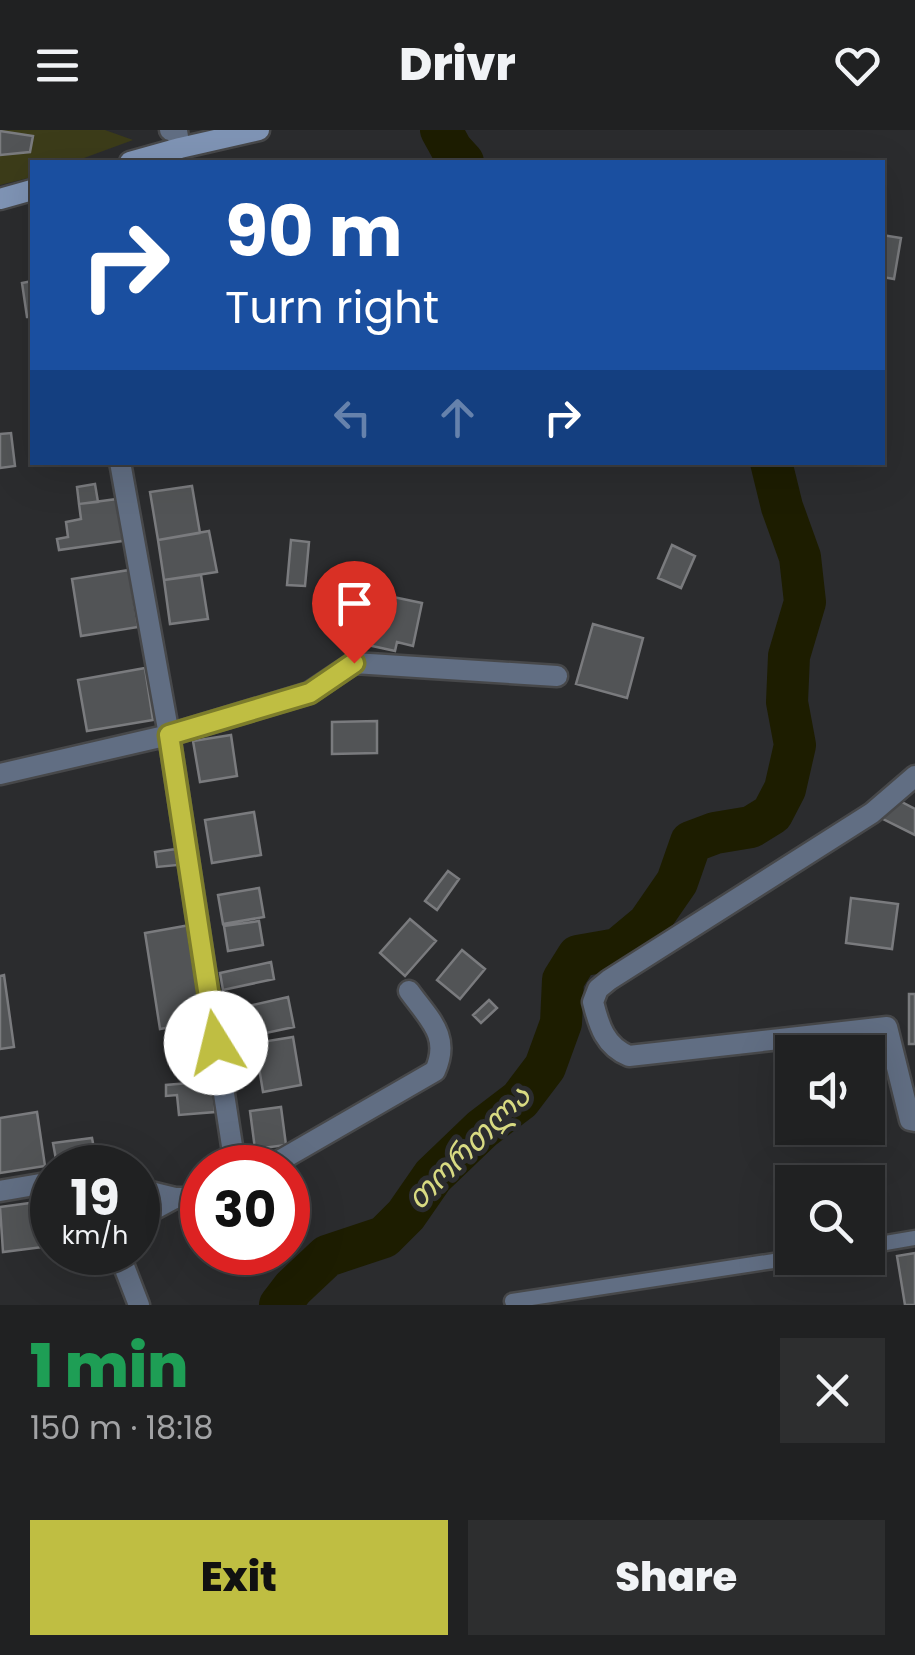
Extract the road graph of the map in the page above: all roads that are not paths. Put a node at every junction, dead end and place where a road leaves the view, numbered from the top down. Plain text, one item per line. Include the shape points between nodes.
1 (259, 130) edge
2 (175, 139) edge
3 (134, 160) edge
4 (30, 191) edge
5 (0, 199) edge
6 (121, 465) edge
7 (557, 676) dead end
8 (169, 735) junction
9 (0, 774) edge
10 (915, 776) edge
11 (410, 991) dead end
12 (915, 1120) edge
13 (232, 1145) edge
14 (306, 1145) edge
15 (30, 1186) edge
16 (0, 1191) edge
17 (160, 1194) edge
18 (175, 1198) junction
19 (180, 1198) edge
20 (160, 1206) edge
21 (915, 1238) edge
22 (885, 1243) edge
23 (775, 1261) edge
24 (127, 1275) edge
25 (512, 1301) dead end
26 (139, 1305) edge

1 - 2 main road
2 - 3 main road
4 - 5 main road
6 - 8 street
7 - 8 street via 354,663 310,693
8 - 9 street
8 - 13 street
10 - 12 street via 872,813 608,980 593,1002 607,1041 629,1056 887,1026
11 - 14 street via 441,1038 435,1072
15 - 16 street
17 - 18 street
18 - 19 street
18 - 20 street
21 - 22 lane
23 - 25 lane
24 - 26 street

